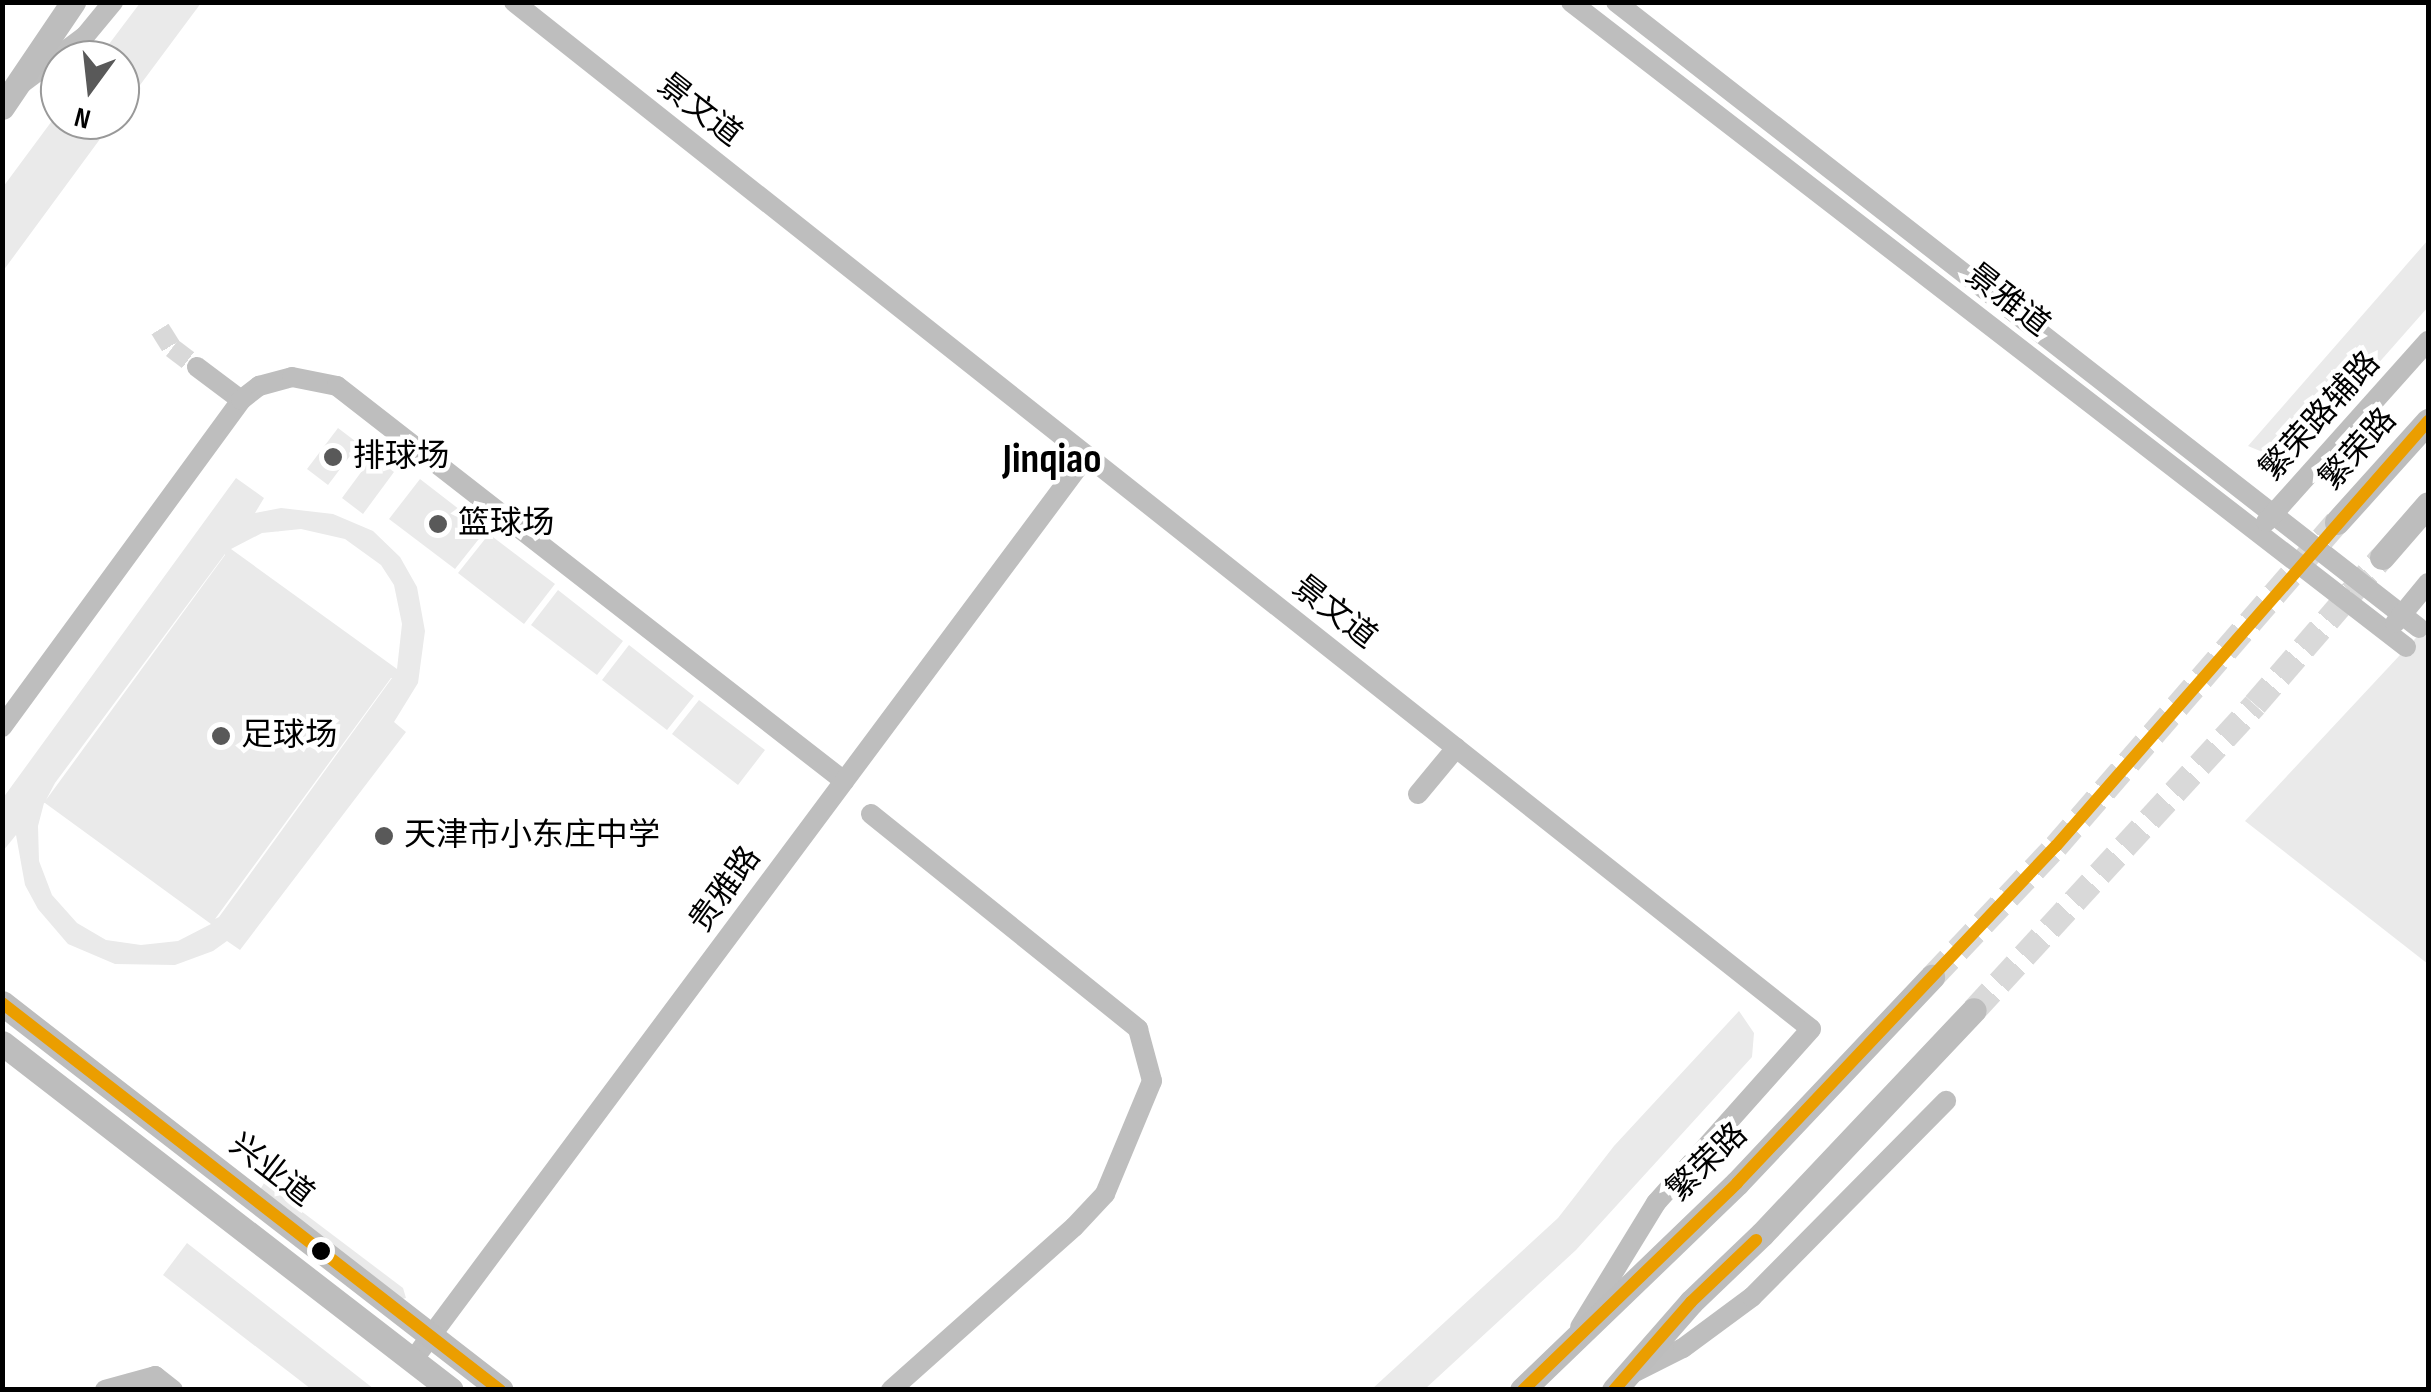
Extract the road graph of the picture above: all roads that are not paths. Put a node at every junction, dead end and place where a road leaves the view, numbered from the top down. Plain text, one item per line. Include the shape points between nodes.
1 (73, 2) edge
2 (114, 2) edge
3 (514, 2) edge
4 (1570, 2) edge
5 (1616, 2) edge
6 (20, 85) junction
7 (2, 107) edge
8 (2428, 341) edge
9 (197, 368) tunnel mouth
10 (241, 400) junction
11 (2428, 421) edge
12 (1087, 455) junction
13 (2428, 504) edge
14 (2273, 514) junction
15 (2337, 522) tunnel mouth
16 (2258, 532) junction
17 (2382, 557) tunnel mouth
18 (2428, 583) edge
19 (2410, 621) junction
20 (2386, 632) junction
21 (2406, 647) dead end
22 (2, 727) edge
23 (1456, 748) junction
24 (844, 780) junction
25 (1418, 794) dead end
26 (872, 814) dead end
27 (1932, 977) tunnel mouth
28 (2, 1002) edge
29 (1974, 1010) tunnel mouth
30 (2, 1043) edge
31 (1946, 1101) dead end
32 (432, 1337) junction
33 (1574, 1337) junction
34 (413, 1360) junction
35 (1623, 1381) edge
36 (105, 1390) edge
37 (173, 1390) edge
38 (451, 1390) edge
39 (501, 1390) edge
40 (890, 1390) edge
41 (1522, 1390) edge

1 - 6 main road
2 - 6 street via 75,45
3 - 12 street, 景文道
4 - 16 street, 景雅道
5 - 14 street, 景雅道
6 - 7 main road
8 - 14 street, 繁荣路辅路
9 - 10 street
10 - 22 street
10 - 24 street via 259,386 292,377 337,386
11 - 15 main road, 繁荣路
12 - 23 street, 景文道
12 - 24 street, 贵雅路
13 - 17 main road
14 - 16 street, 繁荣路辅路
14 - 19 street, 景雅道
16 - 20 street, 景雅道
18 - 19 street
19 - 20 street
20 - 21 street, 景雅道
23 - 25 street
23 - 33 street, 景文道 via 1811,1029 1656,1203
24 - 32 street, 贵雅路
26 - 40 street via 1138,1029 1152,1081 1105,1194
27 - 33 main road, 繁荣路 via 1737,1184
28 - 32 main road, 兴业道
29 - 35 main road
30 - 34 main road, 兴业道
31 - 35 street via 1752,1297 1683,1348
32 - 34 street, 贵雅路
32 - 39 main road, 兴业道
33 - 41 main road, 繁荣路
34 - 38 main road, 兴业道
36 - 37 street via 155,1376

